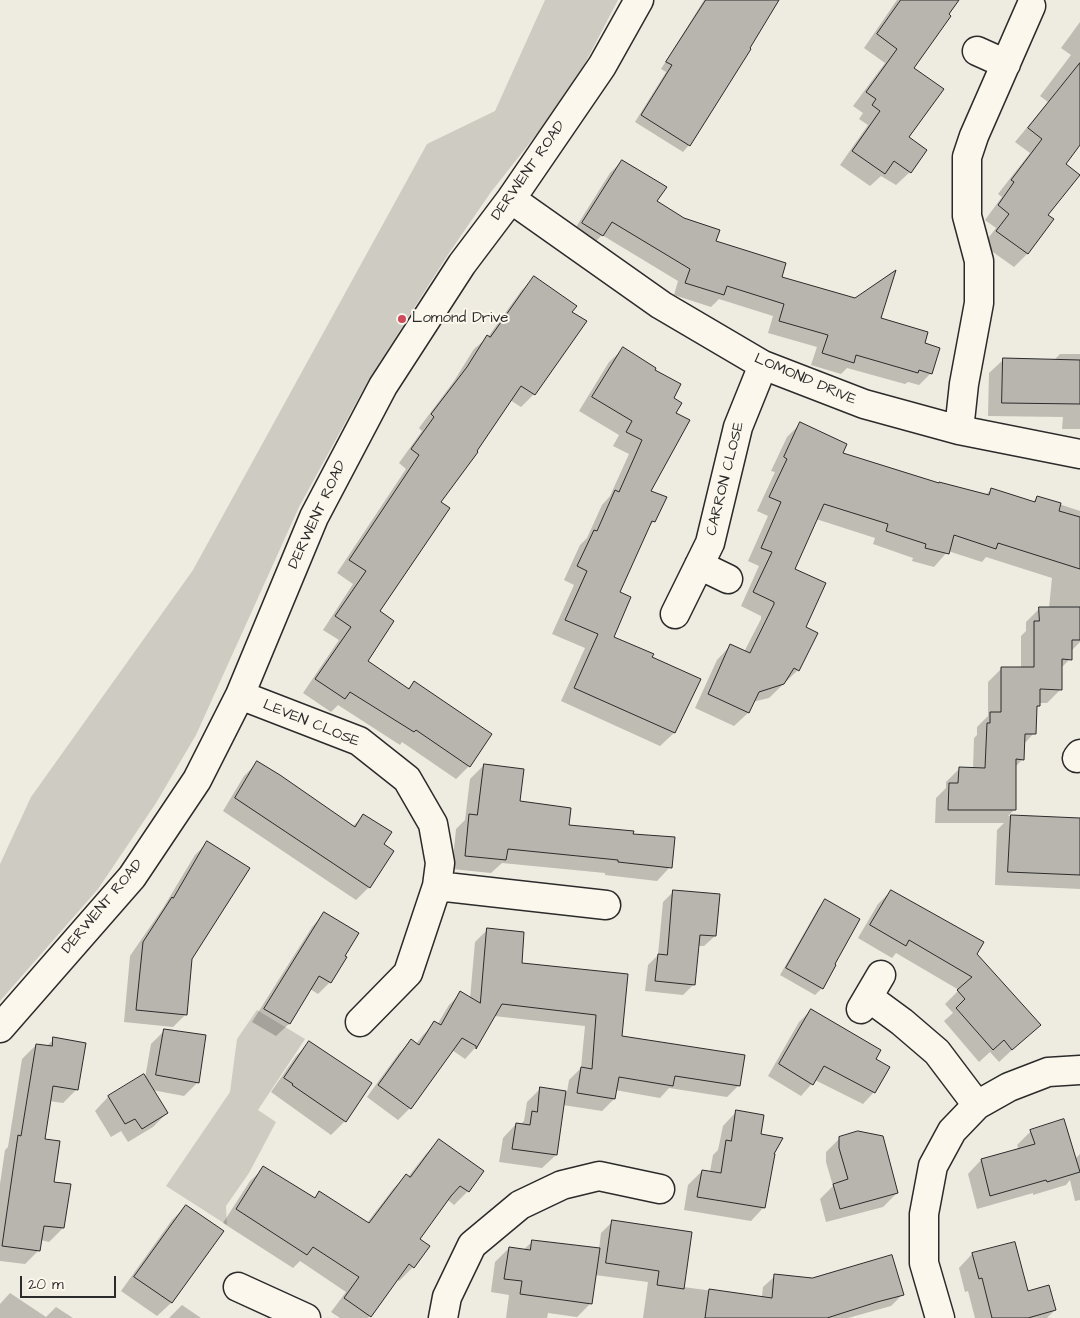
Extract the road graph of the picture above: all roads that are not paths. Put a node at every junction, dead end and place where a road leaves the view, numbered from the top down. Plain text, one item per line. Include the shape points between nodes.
1 (639, 0) edge
2 (1031, 6) dead end
3 (977, 51) dead end
4 (1006, 64) junction
5 (511, 199) junction
6 (763, 365) junction
7 (959, 430) junction
8 (1080, 454) edge
9 (699, 565) junction
10 (728, 579) dead end
11 (675, 614) dead end
12 (240, 695) junction
13 (437, 886) junction
14 (606, 905) dead end
15 (870, 994) dead end
16 (360, 1022) dead end
17 (0, 1028) edge
18 (1080, 1070) edge
19 (977, 1105) junction
20 (660, 1189) dead end
21 (238, 1287) dead end
22 (306, 1318) edge
23 (443, 1318) edge
24 (940, 1318) edge

1 - 5 street, DERWENT ROAD via 602,66
2 - 4 street
3 - 4 street
4 - 7 street via 967,157 967,216 979,262 979,304
5 - 6 street, LOMOND DRIVE via 661,305
5 - 12 street, DERWENT ROAD via 462,264 383,386 314,517
6 - 7 street, LOMOND DRIVE via 864,404
6 - 9 street, CARRON CLOSE via 738,427 710,543
7 - 8 street, LOMOND DRIVE
9 - 10 street
9 - 11 street, CARRON CLOSE
12 - 13 street, LEVEN CLOSE via 359,742 407,779 433,824 440,863
12 - 17 street, DERWENT ROAD via 196,780 132,877
13 - 14 street
13 - 16 street, LEVEN CLOSE via 408,972
15 - 19 street via 937,1052
18 - 19 street via 1048,1072 1009,1087
19 - 24 street via 952,1132 933,1166 924,1214 924,1263
20 - 23 street via 599,1176 562,1185 520,1205 472,1245 447,1297
21 - 22 street

